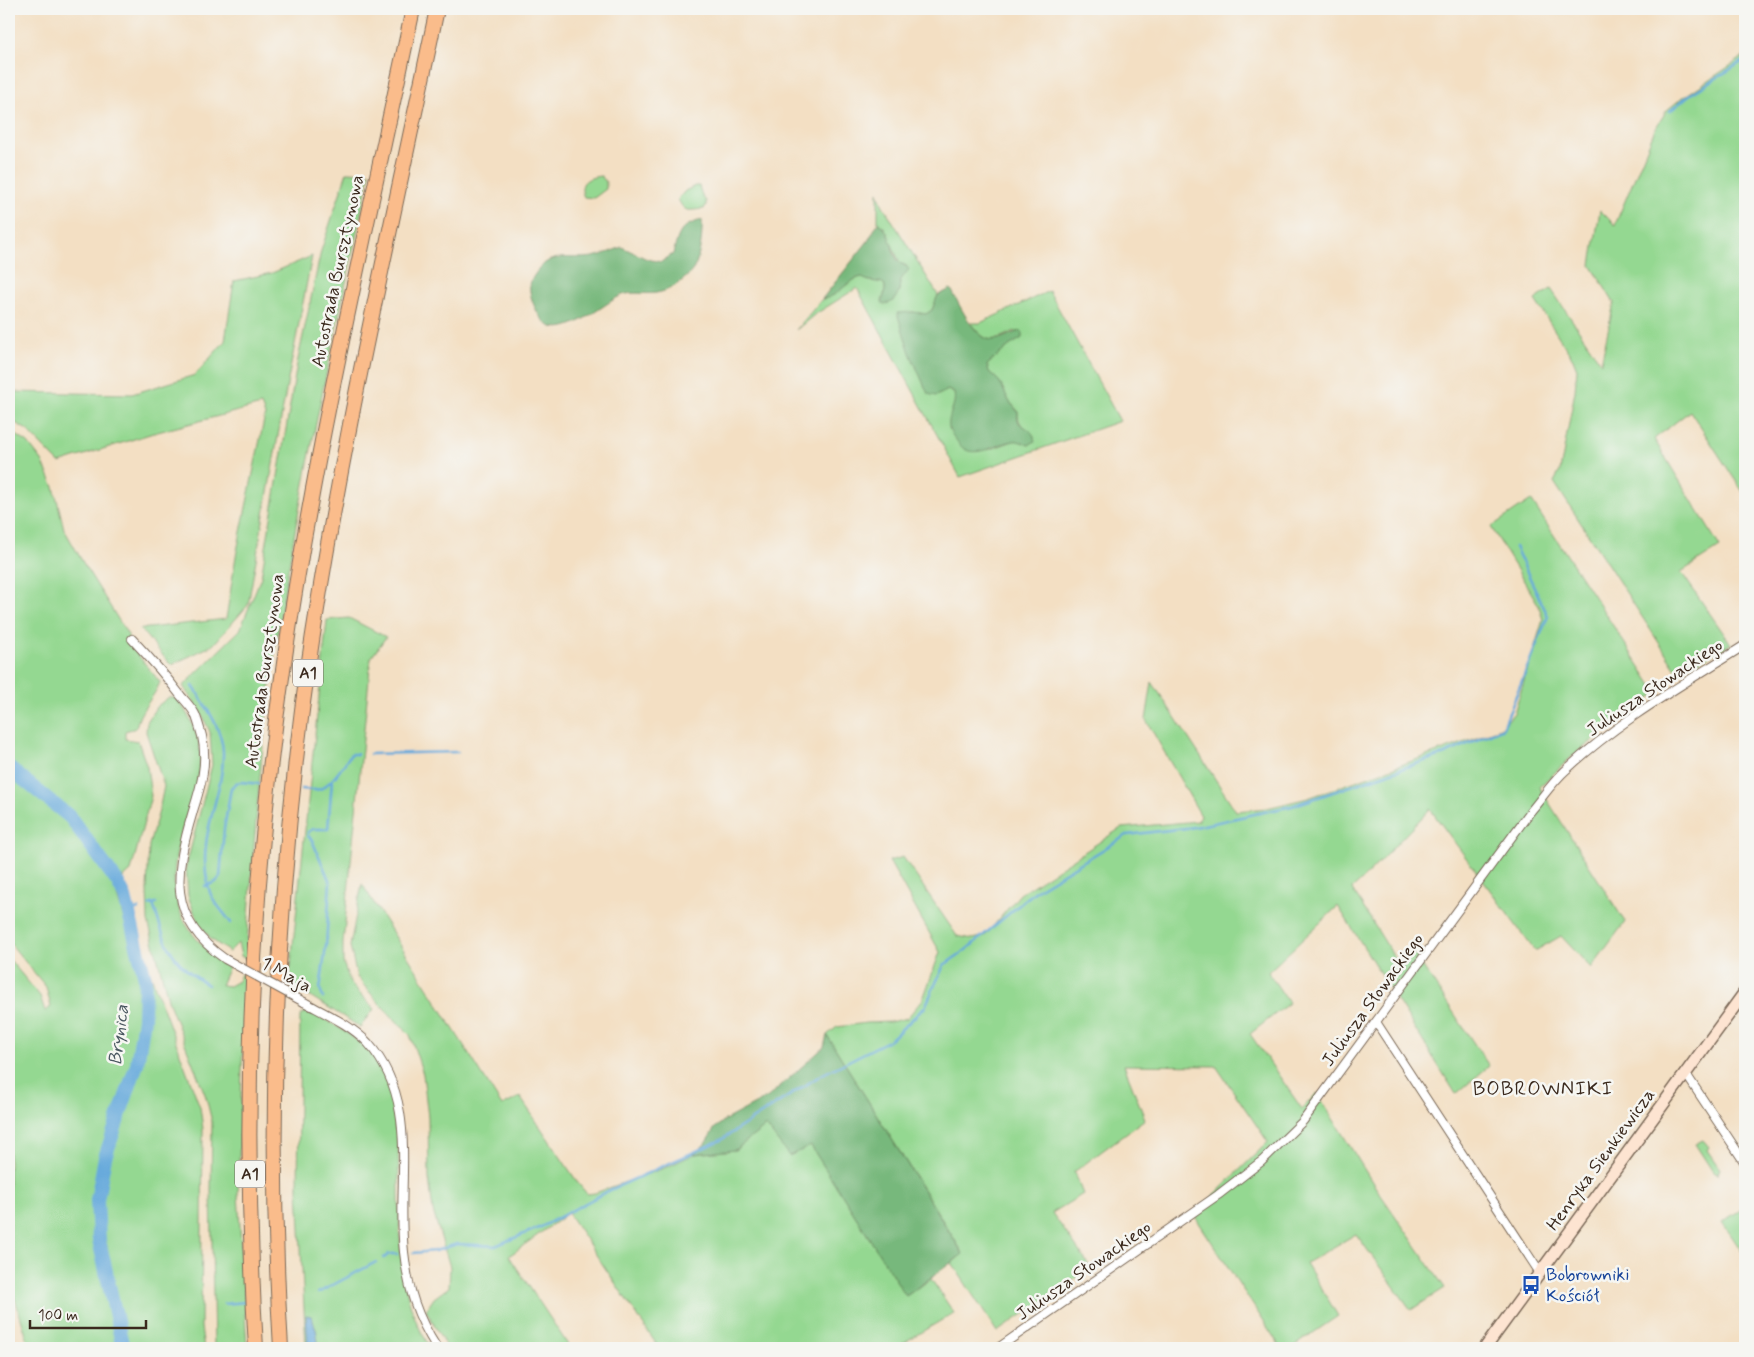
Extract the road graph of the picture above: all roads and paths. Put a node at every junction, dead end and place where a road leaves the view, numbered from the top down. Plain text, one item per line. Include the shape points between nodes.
1 (413, 9) edge
2 (437, 9) edge
3 (132, 639) dead end
4 (1745, 644) edge
5 (1745, 992) edge
6 (1376, 1022) junction
7 (1686, 1074) junction
8 (1745, 1163) edge
9 (1540, 1273) junction
10 (256, 1348) edge
11 (281, 1348) edge
12 (437, 1348) edge
13 (998, 1348) edge
14 (1485, 1348) edge

1 - 10 highway, Autostrada Bursztynowa / A1 via 312,491 273,748 259,890 252,1035 250,1200
2 - 11 highway, A1 via 349,429 321,584 298,752 284,891 277,1036 275,1182
3 - 12 street, 1 Maja, bridge via 195,714 202,736 203,776 178,873 184,909 195,931 226,959 356,1032 386,1066 398,1096 402,1125 404,1242 409,1281 420,1319
4 - 6 street, Juliusza Słowackiego via 1613,730 1566,770 1530,812
5 - 7 street, Henryka Sienkiewicza
6 - 9 street
6 - 13 street, Juliusza Słowackiego via 1303,1121 1262,1161
7 - 8 street
7 - 9 street, Henryka Sienkiewicza
9 - 14 street, Henryka Sienkiewicza

